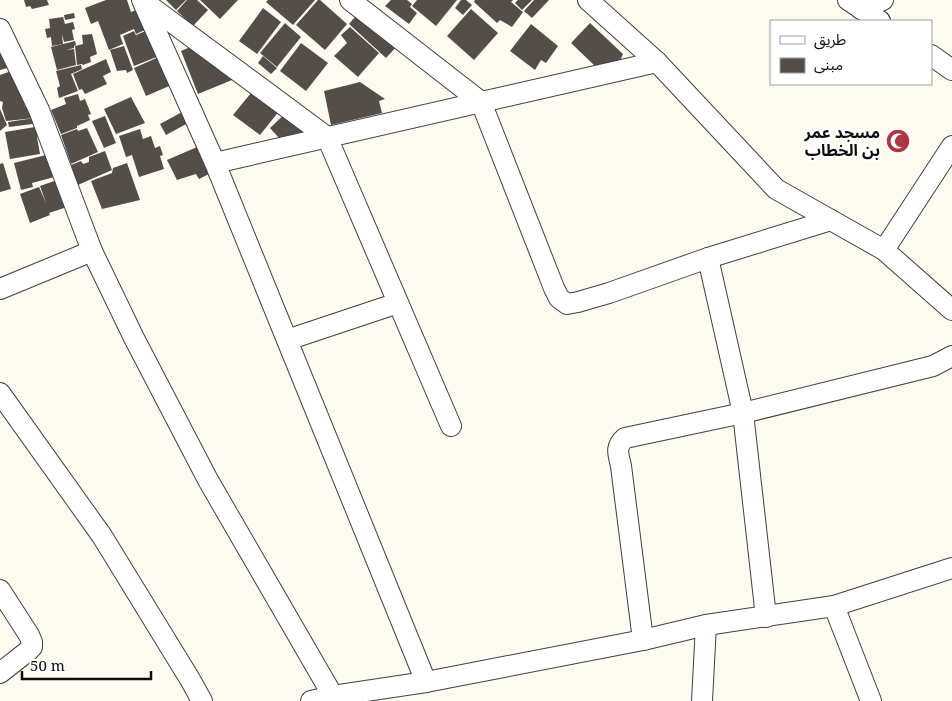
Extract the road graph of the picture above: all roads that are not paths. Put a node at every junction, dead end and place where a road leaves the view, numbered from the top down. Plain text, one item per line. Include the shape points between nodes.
1 (142, 0) edge
2 (350, 0) edge
3 (588, 0) edge
4 (883, 0) edge
5 (855, 4) edge
6 (879, 20) edge
7 (0, 30) edge
8 (932, 56) edge
9 (657, 62) junction
10 (952, 70) edge
11 (480, 102) junction
12 (327, 138) junction
13 (952, 146) edge
14 (215, 163) junction
15 (831, 220) junction
16 (884, 250) junction
17 (92, 251) junction
18 (708, 258) junction
19 (0, 289) edge
20 (398, 303) junction
21 (952, 310) edge
22 (287, 340) junction
23 (952, 356) edge
24 (4, 405) edge
25 (743, 413) junction
26 (451, 426) dead end
27 (952, 568) edge
28 (0, 590) edge
29 (834, 606) junction
30 (766, 617) junction
31 (706, 625) junction
32 (643, 640) junction
33 (0, 673) edge
34 (426, 682) junction
35 (333, 696) junction
36 (202, 701) edge
37 (311, 701) edge
38 (702, 701) edge
39 (871, 701) edge

1 - 12 street
1 - 14 street
2 - 11 street
3 - 9 street
4 - 5 street
5 - 6 street
7 - 17 street via 39,110
8 - 10 street
9 - 11 street
9 - 15 street via 776,189
11 - 12 street
11 - 18 street via 554,288 567,304 609,293
12 - 14 street
12 - 20 street
13 - 16 street
14 - 22 street
15 - 16 street
15 - 18 street
16 - 21 street
17 - 19 street
17 - 35 street via 208,480
18 - 25 street
20 - 22 street
20 - 26 street
22 - 34 street
23 - 25 street via 933,366
24 - 36 street via 102,536
25 - 30 street
25 - 32 street via 632,436 620,442 617,449
27 - 29 street
28 - 33 street via 32,642 28,651
29 - 30 street
29 - 39 street
30 - 31 street
31 - 32 street
31 - 38 street
32 - 34 street
34 - 35 street
35 - 37 street

